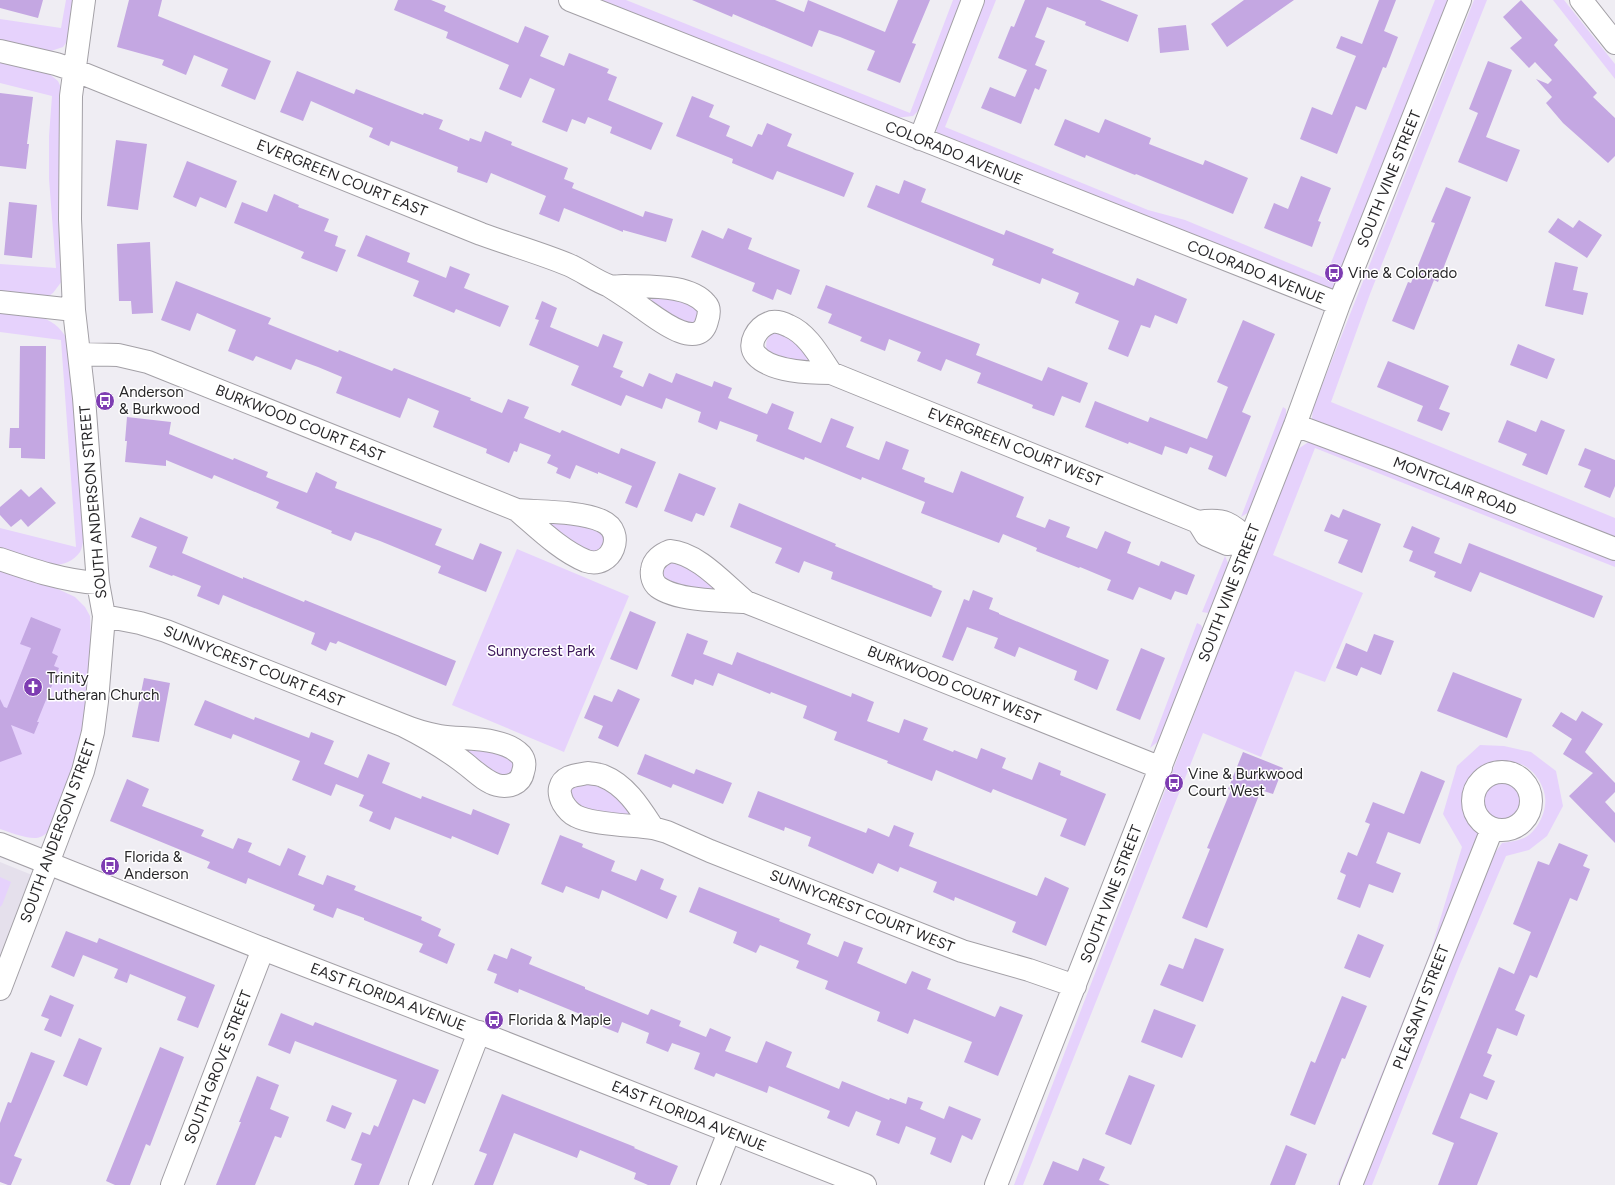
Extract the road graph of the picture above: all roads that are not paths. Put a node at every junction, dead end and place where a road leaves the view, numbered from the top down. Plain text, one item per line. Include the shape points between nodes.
1 (84, 0) edge
2 (570, 0) edge
3 (973, 0) edge
4 (1460, 0) edge
5 (1581, 0) edge
6 (1615, 43) edge
7 (0, 51) edge
8 (74, 70) junction
9 (920, 139) junction
10 (610, 286) dead end
11 (0, 302) edge
12 (1339, 304) junction
13 (74, 310) junction
14 (79, 354) junction
15 (831, 373) dead end
16 (1295, 426) junction
17 (517, 510) dead end
18 (1249, 541) junction
19 (1615, 549) edge
20 (0, 559) edge
21 (98, 583) junction
22 (746, 602) dead end
23 (104, 616) junction
24 (402, 725) junction
25 (1161, 768) junction
26 (652, 828) dead end
27 (1492, 829) dead end
28 (0, 844) edge
29 (47, 863) junction
30 (263, 949) junction
31 (1075, 986) junction
32 (0, 990) edge
33 (479, 1032) junction
34 (729, 1132) junction
35 (172, 1185) edge
36 (420, 1185) edge
37 (708, 1185) edge
38 (865, 1185) edge
39 (996, 1185) edge
40 (1351, 1185) edge

1 - 8 street, SOUTH ANDERSON STREET
2 - 9 street, COLORADO AVENUE
3 - 9 street
4 - 12 street, SOUTH VINE STREET
5 - 6 street
7 - 8 street, EVERGREEN COURT EAST
8 - 10 street, EVERGREEN COURT EAST via 481,234 540,253
8 - 13 street, SOUTH ANDERSON STREET via 69,158
9 - 12 street, COLORADO AVENUE
11 - 13 street
12 - 16 street, SOUTH VINE STREET
13 - 14 street, SOUTH ANDERSON STREET
14 - 17 street, BURKWOOD COURT EAST via 118,355 148,362
14 - 21 street, SOUTH ANDERSON STREET
15 - 18 street, EVERGREEN COURT WEST via 1198,522 1206,535 1227,544
16 - 18 street, SOUTH VINE STREET
16 - 19 street, MONTCLAIR ROAD
18 - 25 street, SOUTH VINE STREET
20 - 21 street via 51,576
21 - 23 street, SOUTH ANDERSON STREET
22 - 25 street, BURKWOOD COURT WEST
23 - 24 street, SUNNYCREST COURT EAST via 166,631
23 - 29 street, SOUTH ANDERSON STREET via 93,732 83,771
24 - 24 street, SUNNYCREST COURT EAST via 430,739 497,785 511,786 523,775 523,758 515,749 498,742 439,736
25 - 31 street, SOUTH VINE STREET
26 - 31 street, SUNNYCREST COURT WEST via 954,948
27 - 40 street, PLEASANT STREET
28 - 29 street, EAST FLORIDA AVENUE
29 - 30 street, EAST FLORIDA AVENUE
29 - 32 street, SOUTH ANDERSON STREET
30 - 33 street, EAST FLORIDA AVENUE
30 - 35 street, SOUTH GROVE STREET
31 - 39 street, SOUTH VINE STREET
33 - 34 street, EAST FLORIDA AVENUE
33 - 36 street
34 - 37 street
34 - 38 street, EAST FLORIDA AVENUE

